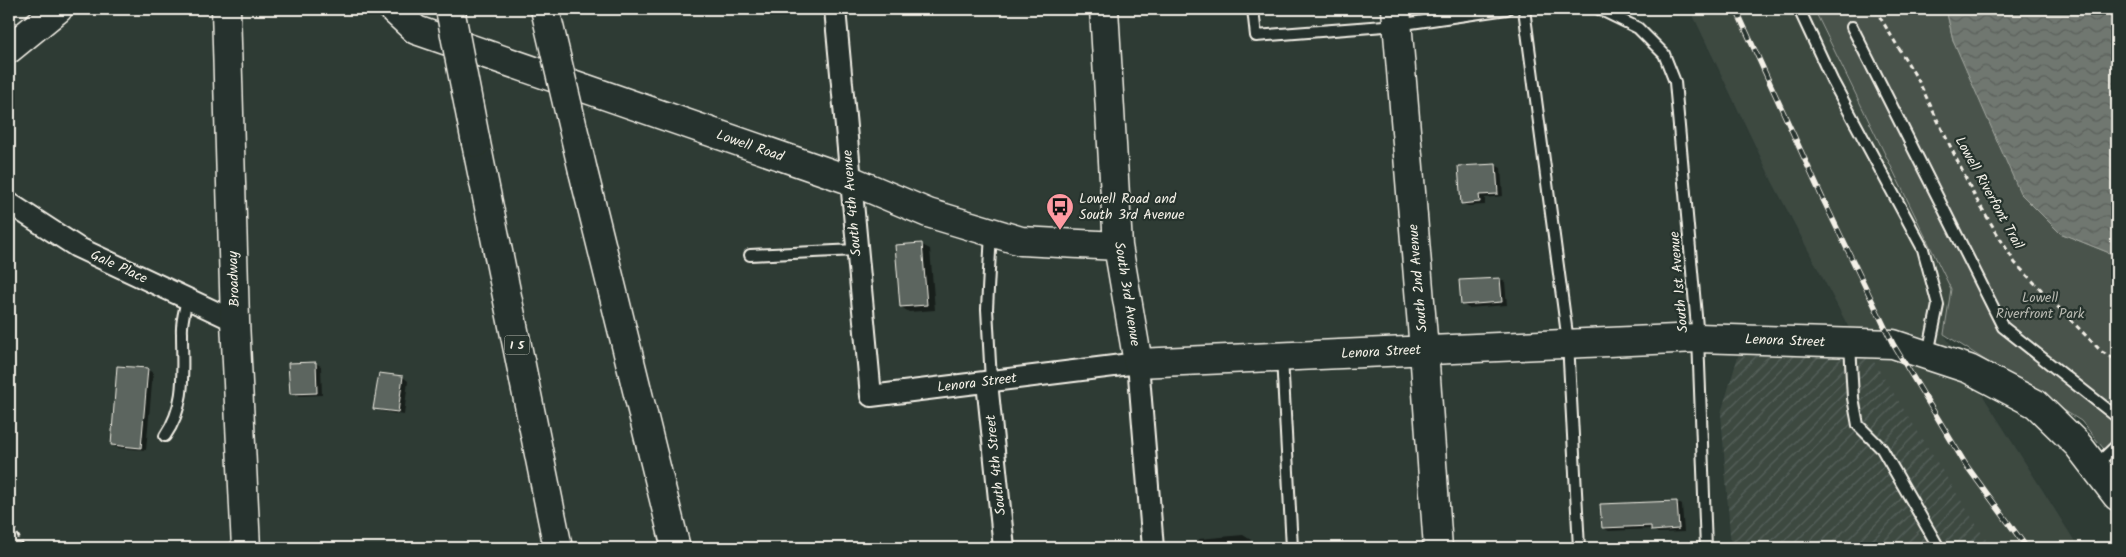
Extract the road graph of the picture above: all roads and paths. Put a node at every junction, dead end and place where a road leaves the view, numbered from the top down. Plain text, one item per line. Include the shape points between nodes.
1 (58, 9) edge
2 (226, 9) edge
3 (393, 9) edge
4 (450, 9) edge
5 (546, 9) edge
6 (834, 9) edge
7 (1104, 9) edge
8 (1253, 9) edge
9 (1507, 9) edge
10 (1524, 9) edge
11 (1599, 9) edge
12 (1799, 9) edge
13 (1875, 9) edge
14 (1396, 17) edge
15 (1852, 27) dead end
16 (9, 49) edge
17 (850, 180) junction
18 (9, 203) edge
19 (991, 232) junction
20 (1118, 246) junction
21 (856, 250) junction
22 (750, 255) dead end
23 (187, 299) junction
24 (235, 321) junction
25 (1698, 338) junction
26 (1568, 342) junction
27 (1850, 343) junction
28 (1424, 350) junction
29 (1927, 355) junction
30 (1282, 356) junction
31 (2117, 360) edge
32 (1138, 363) junction
33 (989, 381) junction
34 (870, 396) joint
35 (2117, 417) edge
36 (165, 436) dead end
37 (2117, 445) edge
38 (2094, 466) junction
39 (2117, 496) edge
40 (9, 518) edge
41 (24, 548) edge
42 (246, 548) edge
43 (558, 548) edge
44 (676, 548) edge
45 (1004, 548) edge
46 (1154, 548) edge
47 (1292, 548) edge
48 (1438, 548) edge
49 (1579, 548) edge
50 (1706, 548) edge
51 (1939, 548) edge

1 - 16 main road
2 - 24 main road, Broadway
3 - 17 main road, Lowell Road via 416,30
4 - 43 main road, I 5, bridge
5 - 44 main road, bridge
6 - 17 street, South 4th Avenue
7 - 20 main road, South 3rd Avenue
8 - 14 lane via 1256,36
9 - 14 lane
10 - 26 lane
11 - 25 lane, South 1st Avenue via 1638,28 1664,54 1675,82
12 - 29 lane via 1832,80 1923,249 1938,305
13 - 31 path, Lowell Riverfont Trail via 1918,80 1975,197 2015,263 2102,352
14 - 28 main road, South 2nd Avenue
15 - 35 lane via 2003,327
17 - 19 main road, Lowell Road via 928,213
17 - 21 street, South 4th Avenue
18 - 23 street, Gale Place via 77,247
19 - 20 main road, Lowell Road via 1021,241
19 - 33 lane via 987,309
20 - 32 main road, South 3rd Avenue
21 - 22 lane
21 - 34 street, South 4th Avenue
23 - 24 street, Gale Place
23 - 36 lane via 181,331 182,391 174,422
24 - 42 main road, Broadway
25 - 26 main road, Lenora Street
25 - 27 main road, Lenora Street
25 - 50 lane, South 1st Avenue
26 - 28 main road, Lenora Street
26 - 49 lane
27 - 29 main road, Lenora Street via 1893,344
27 - 51 lane via 1858,424 1882,449
28 - 30 main road, Lenora Street
28 - 48 main road, South 2nd Avenue
29 - 38 main road, Lenora Street via 1969,369 2036,404 2078,445
30 - 32 main road, Lenora Street
30 - 47 lane
32 - 33 street, Lenora Street
32 - 46 street, South 3rd Avenue
33 - 34 street, Lenora Street
33 - 45 street, South 4th Street
37 - 38 lane
38 - 39 main road, Lenora Street
40 - 41 path

